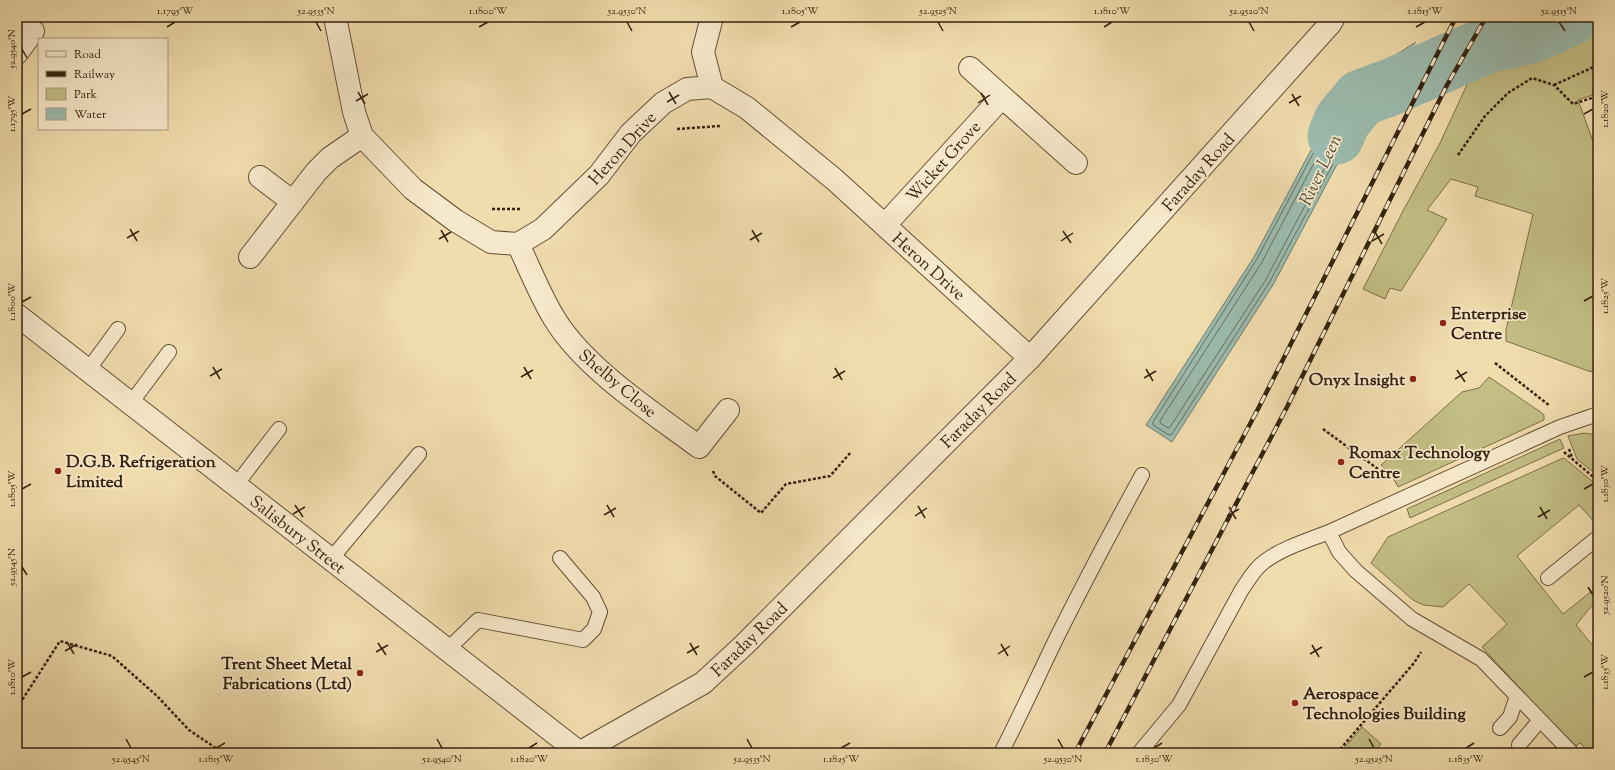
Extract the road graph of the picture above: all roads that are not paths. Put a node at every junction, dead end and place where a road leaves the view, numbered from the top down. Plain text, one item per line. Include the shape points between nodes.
1 (335, 17) edge
2 (712, 17) edge
3 (17, 18) edge
4 (1328, 19) edge
5 (17, 52) edge
6 (970, 68) dead end
7 (712, 87) junction
8 (1002, 97) junction
9 (362, 136) junction
10 (1076, 163) dead end
11 (260, 177) dead end
12 (293, 202) junction
13 (885, 226) junction
14 (518, 244) junction
15 (250, 257) dead end
16 (17, 315) edge
17 (118, 329) dead end
18 (169, 352) dead end
19 (1030, 358) junction
20 (88, 370) junction
21 (131, 403) junction
22 (728, 410) dead end
23 (1598, 414) edge
24 (279, 429) dead end
25 (418, 454) dead end
26 (1142, 475) dead end
27 (236, 485) junction
28 (1329, 532) junction
29 (1598, 540) edge
30 (560, 558) dead end
31 (331, 559) junction
32 (1548, 578) dead end
33 (448, 650) junction
34 (1517, 696) junction
35 (1540, 720) junction
36 (1500, 728) dead end
37 (1519, 745) dead end
38 (1568, 751) edge
39 (580, 753) edge
40 (1001, 753) edge
41 (1139, 753) edge

1 - 9 street via 354,112
2 - 7 street via 703,52
3 - 5 street via 34,31
4 - 19 street, Faraday Road
6 - 8 street
7 - 13 street, Heron Drive via 765,122 835,180
7 - 14 street, Heron Drive via 687,89 663,103 631,134 600,175 543,229
8 - 10 street
8 - 13 street, Wicket Grove
9 - 12 street via 330,158
9 - 14 street via 412,189 456,221 490,242
11 - 12 street
12 - 15 street
13 - 19 street, Heron Drive
14 - 22 street, Shelby Close via 554,319 601,372 650,411 699,447
16 - 20 street, Salisbury Street
17 - 20 lane
18 - 21 lane
19 - 39 street, Faraday Road via 744,646 703,683
20 - 21 street, Salisbury Street
21 - 27 street, Salisbury Street
23 - 28 lane via 1560,427
24 - 27 lane
25 - 31 lane
26 - 40 lane via 1058,636
27 - 31 street, Salisbury Street
28 - 34 lane via 1340,552 1356,571 1412,620 1481,659
28 - 41 lane via 1264,562 1251,575 1179,705
29 - 32 lane via 1596,539
30 - 33 lane via 593,597 600,612 594,629 583,640 478,620
31 - 33 street, Salisbury Street
33 - 39 street, Salisbury Street
34 - 35 lane
34 - 36 lane via 1510,717
35 - 37 lane
35 - 38 lane

